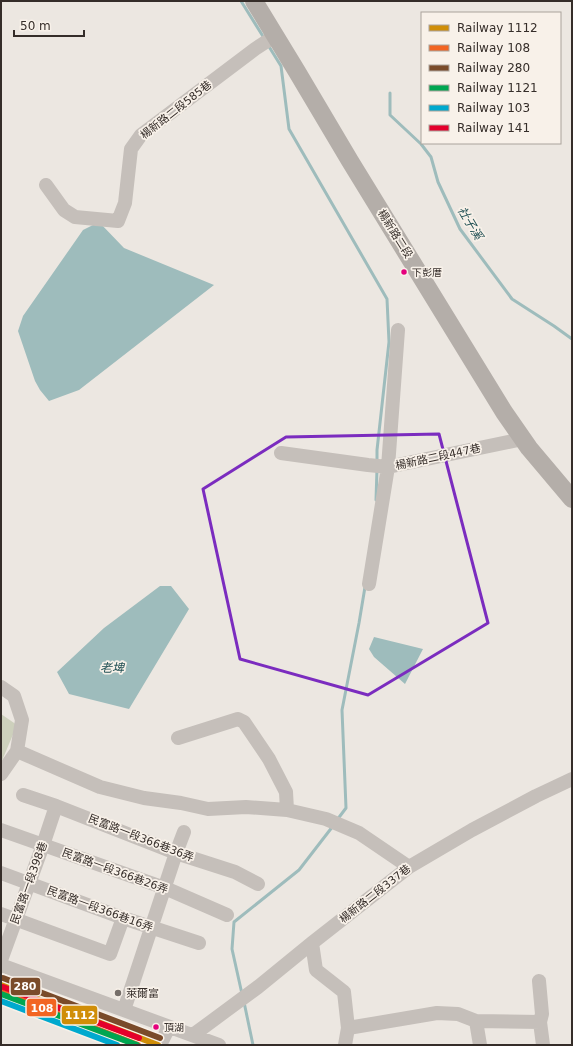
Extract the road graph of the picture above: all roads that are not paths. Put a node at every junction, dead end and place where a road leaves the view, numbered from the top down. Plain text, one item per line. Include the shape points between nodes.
1 (254, 1) edge
2 (275, 36) junction
3 (46, 185) dead end
4 (398, 330) dead end
5 (523, 439) junction
6 (281, 453) dead end
7 (388, 467) junction
8 (572, 499) edge
9 (369, 584) dead end
10 (1, 687) edge
11 (178, 738) dead end
12 (17, 751) junction
13 (1, 774) edge
14 (572, 779) edge
15 (23, 795) dead end
16 (56, 806) junction
17 (287, 810) junction
18 (1, 830) edge
19 (184, 832) dead end
20 (43, 845) junction
21 (176, 852) junction
22 (409, 867) junction
23 (1, 873) edge
24 (29, 884) junction
25 (258, 884) dead end
26 (165, 888) junction
27 (1, 914) edge
28 (227, 915) dead end
29 (123, 918) junction
30 (16, 920) junction
31 (152, 928) junction
32 (199, 943) dead end
33 (312, 943) junction
34 (1, 960) edge
35 (1, 965) edge
36 (540, 981) dead end
37 (124, 1010) junction
38 (476, 1021) junction
39 (540, 1022) junction
40 (169, 1027) junction
41 (348, 1028) junction
42 (193, 1035) junction
43 (160, 1045) edge
44 (219, 1045) edge
45 (345, 1045) edge
46 (480, 1045) edge
47 (543, 1045) edge

1 - 2 main road, 楊新路二段
2 - 3 street, 楊新路二段585巷 via 140,135 131,149 125,203 118,221 75,217 64,210
2 - 5 main road, 楊新路二段 via 500,407
4 - 7 street
5 - 7 street, 楊新路二段447巷
5 - 8 main road, 楊新路二段
6 - 7 street, 楊新路二段447巷
7 - 9 street
10 - 12 street via 14,696 22,720
11 - 17 street via 238,719 244,722 269,759 286,792
12 - 13 street
12 - 17 street via 100,787 144,798 208,809 246,807
14 - 22 street, 楊新路二段337巷 via 472,830
15 - 16 street, 民富路一段366巷36弄
16 - 20 street, 民富路一段398巷
16 - 21 street, 民富路一段366巷36弄
17 - 22 street via 326,819 359,833
18 - 20 street, 民富路一段366巷26弄
19 - 21 street
20 - 24 street, 民富路一段398巷
20 - 26 street, 民富路一段366巷26弄
21 - 25 street, 民富路一段366巷36弄 via 235,872
21 - 26 street
22 - 33 street, 楊新路二段337巷
23 - 24 street, 民富路一段366巷16弄
24 - 29 street, 民富路一段366巷16弄
24 - 30 street, 民富路一段398巷
26 - 28 street, 民富路一段366巷26弄
26 - 31 street
27 - 30 street
29 - 30 street via 110,954
29 - 31 street, 民富路一段366巷16弄
30 - 34 street, 民富路一段398巷
31 - 32 street, 民富路一段366巷16弄
31 - 37 street
33 - 41 street via 316,970 344,992
33 - 42 street, 楊新路二段337巷
35 - 37 street
36 - 39 street
37 - 40 street
38 - 39 street
38 - 41 street via 458,1014 437,1012
38 - 46 street
39 - 47 street
40 - 42 street
40 - 43 street
41 - 45 street
42 - 44 street

